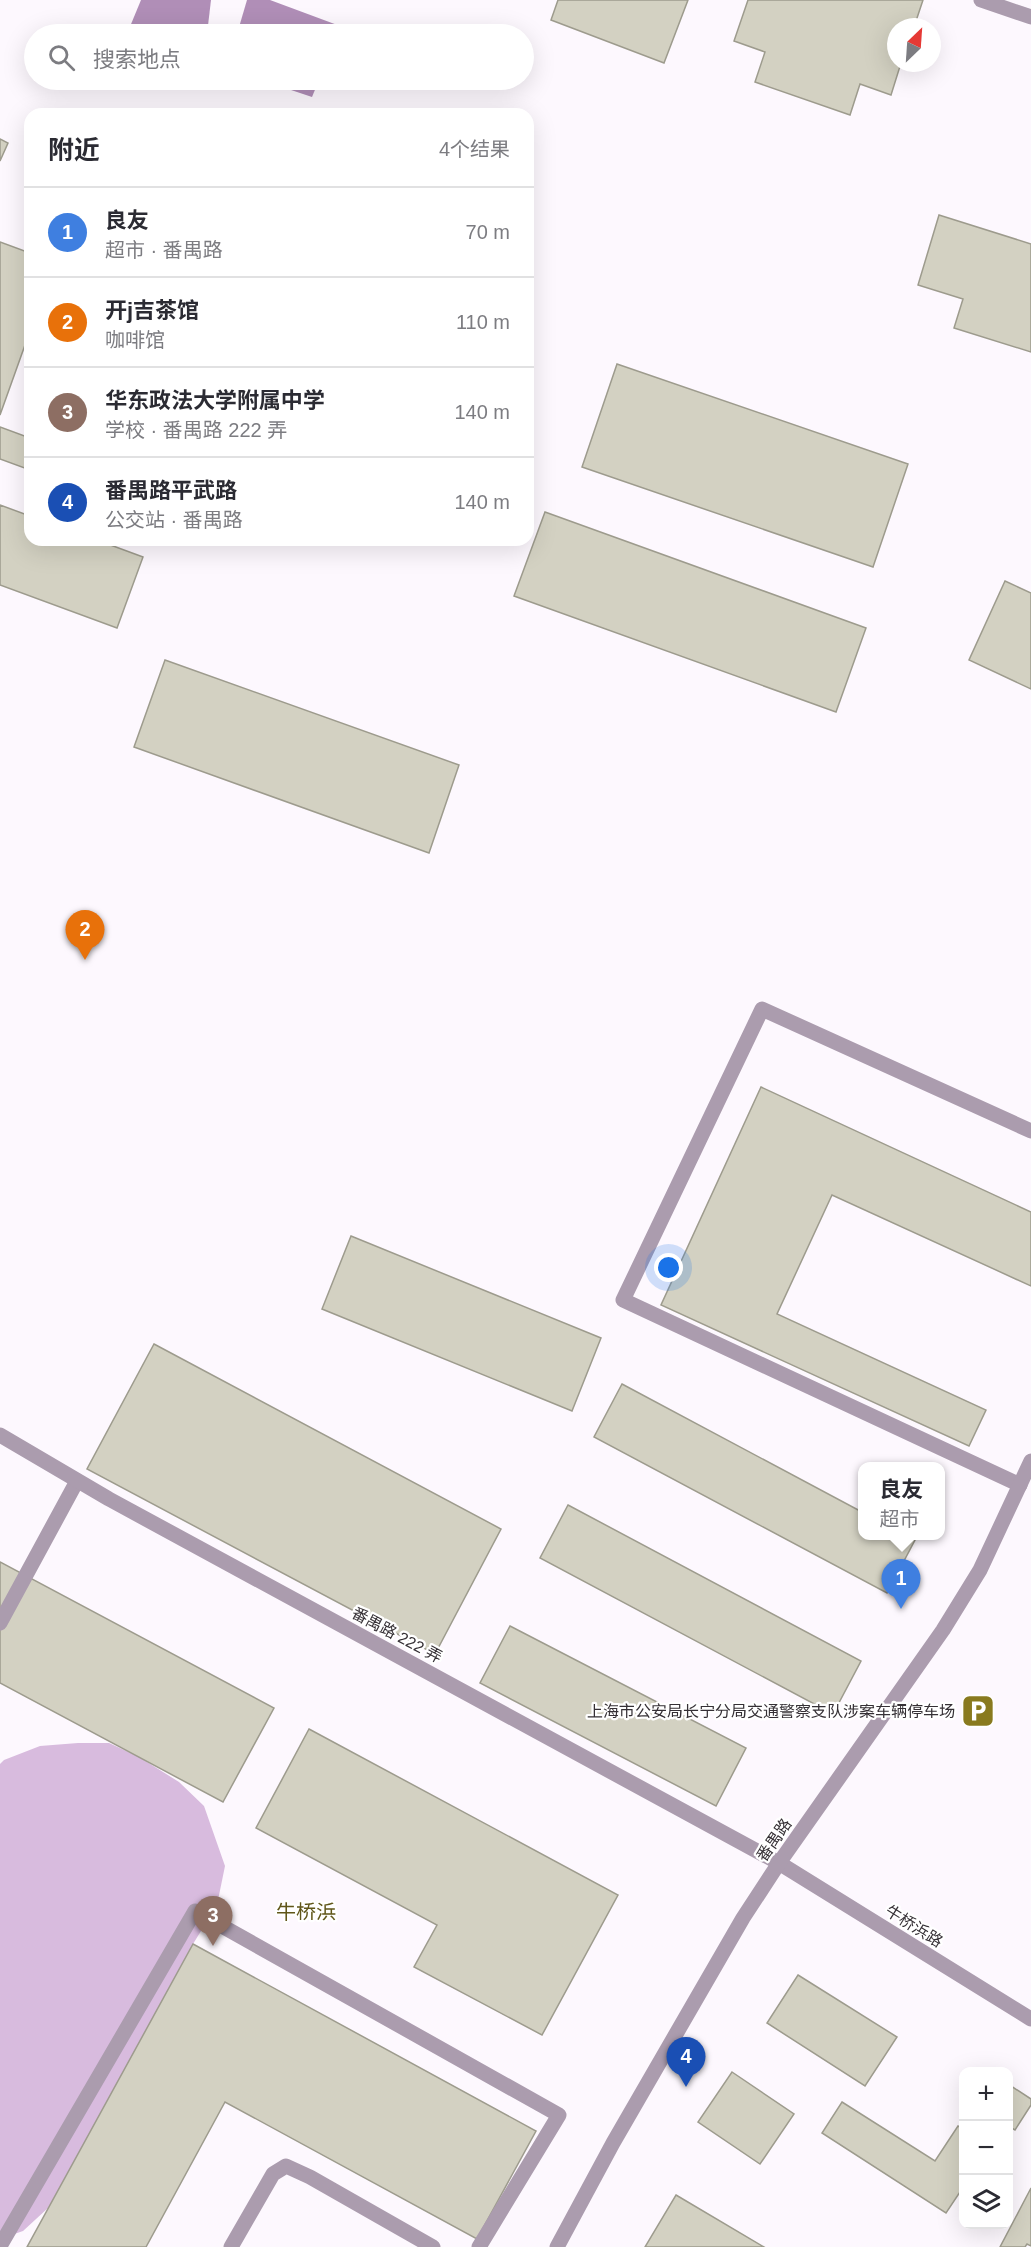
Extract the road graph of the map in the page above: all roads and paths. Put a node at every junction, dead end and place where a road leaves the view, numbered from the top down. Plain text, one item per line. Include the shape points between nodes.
1 (981, 0) edge
2 (1031, 17) edge
3 (1031, 1131) edge
4 (0, 1435) edge
5 (1031, 1461) edge
6 (77, 1481) junction
7 (1020, 1485) junction
8 (0, 1623) edge
9 (779, 1863) junction
10 (1031, 2019) edge
11 (0, 2246) edge
12 (231, 2247) edge
13 (433, 2247) edge
14 (479, 2247) edge
15 (557, 2247) edge

1 - 2 street
3 - 7 street via 762,1009 623,1300
4 - 6 street, 番禺路 222 弄
5 - 7 street, 番禺路
6 - 8 street
6 - 9 street, 番禺路 222 弄
7 - 9 street, 番禺路 via 980,1570 943,1630
9 - 10 street, 牛桥浜路
9 - 15 street, 番禺路 via 657,2064
11 - 14 street via 195,1911 559,2115
12 - 13 street via 273,2174 286,2166

